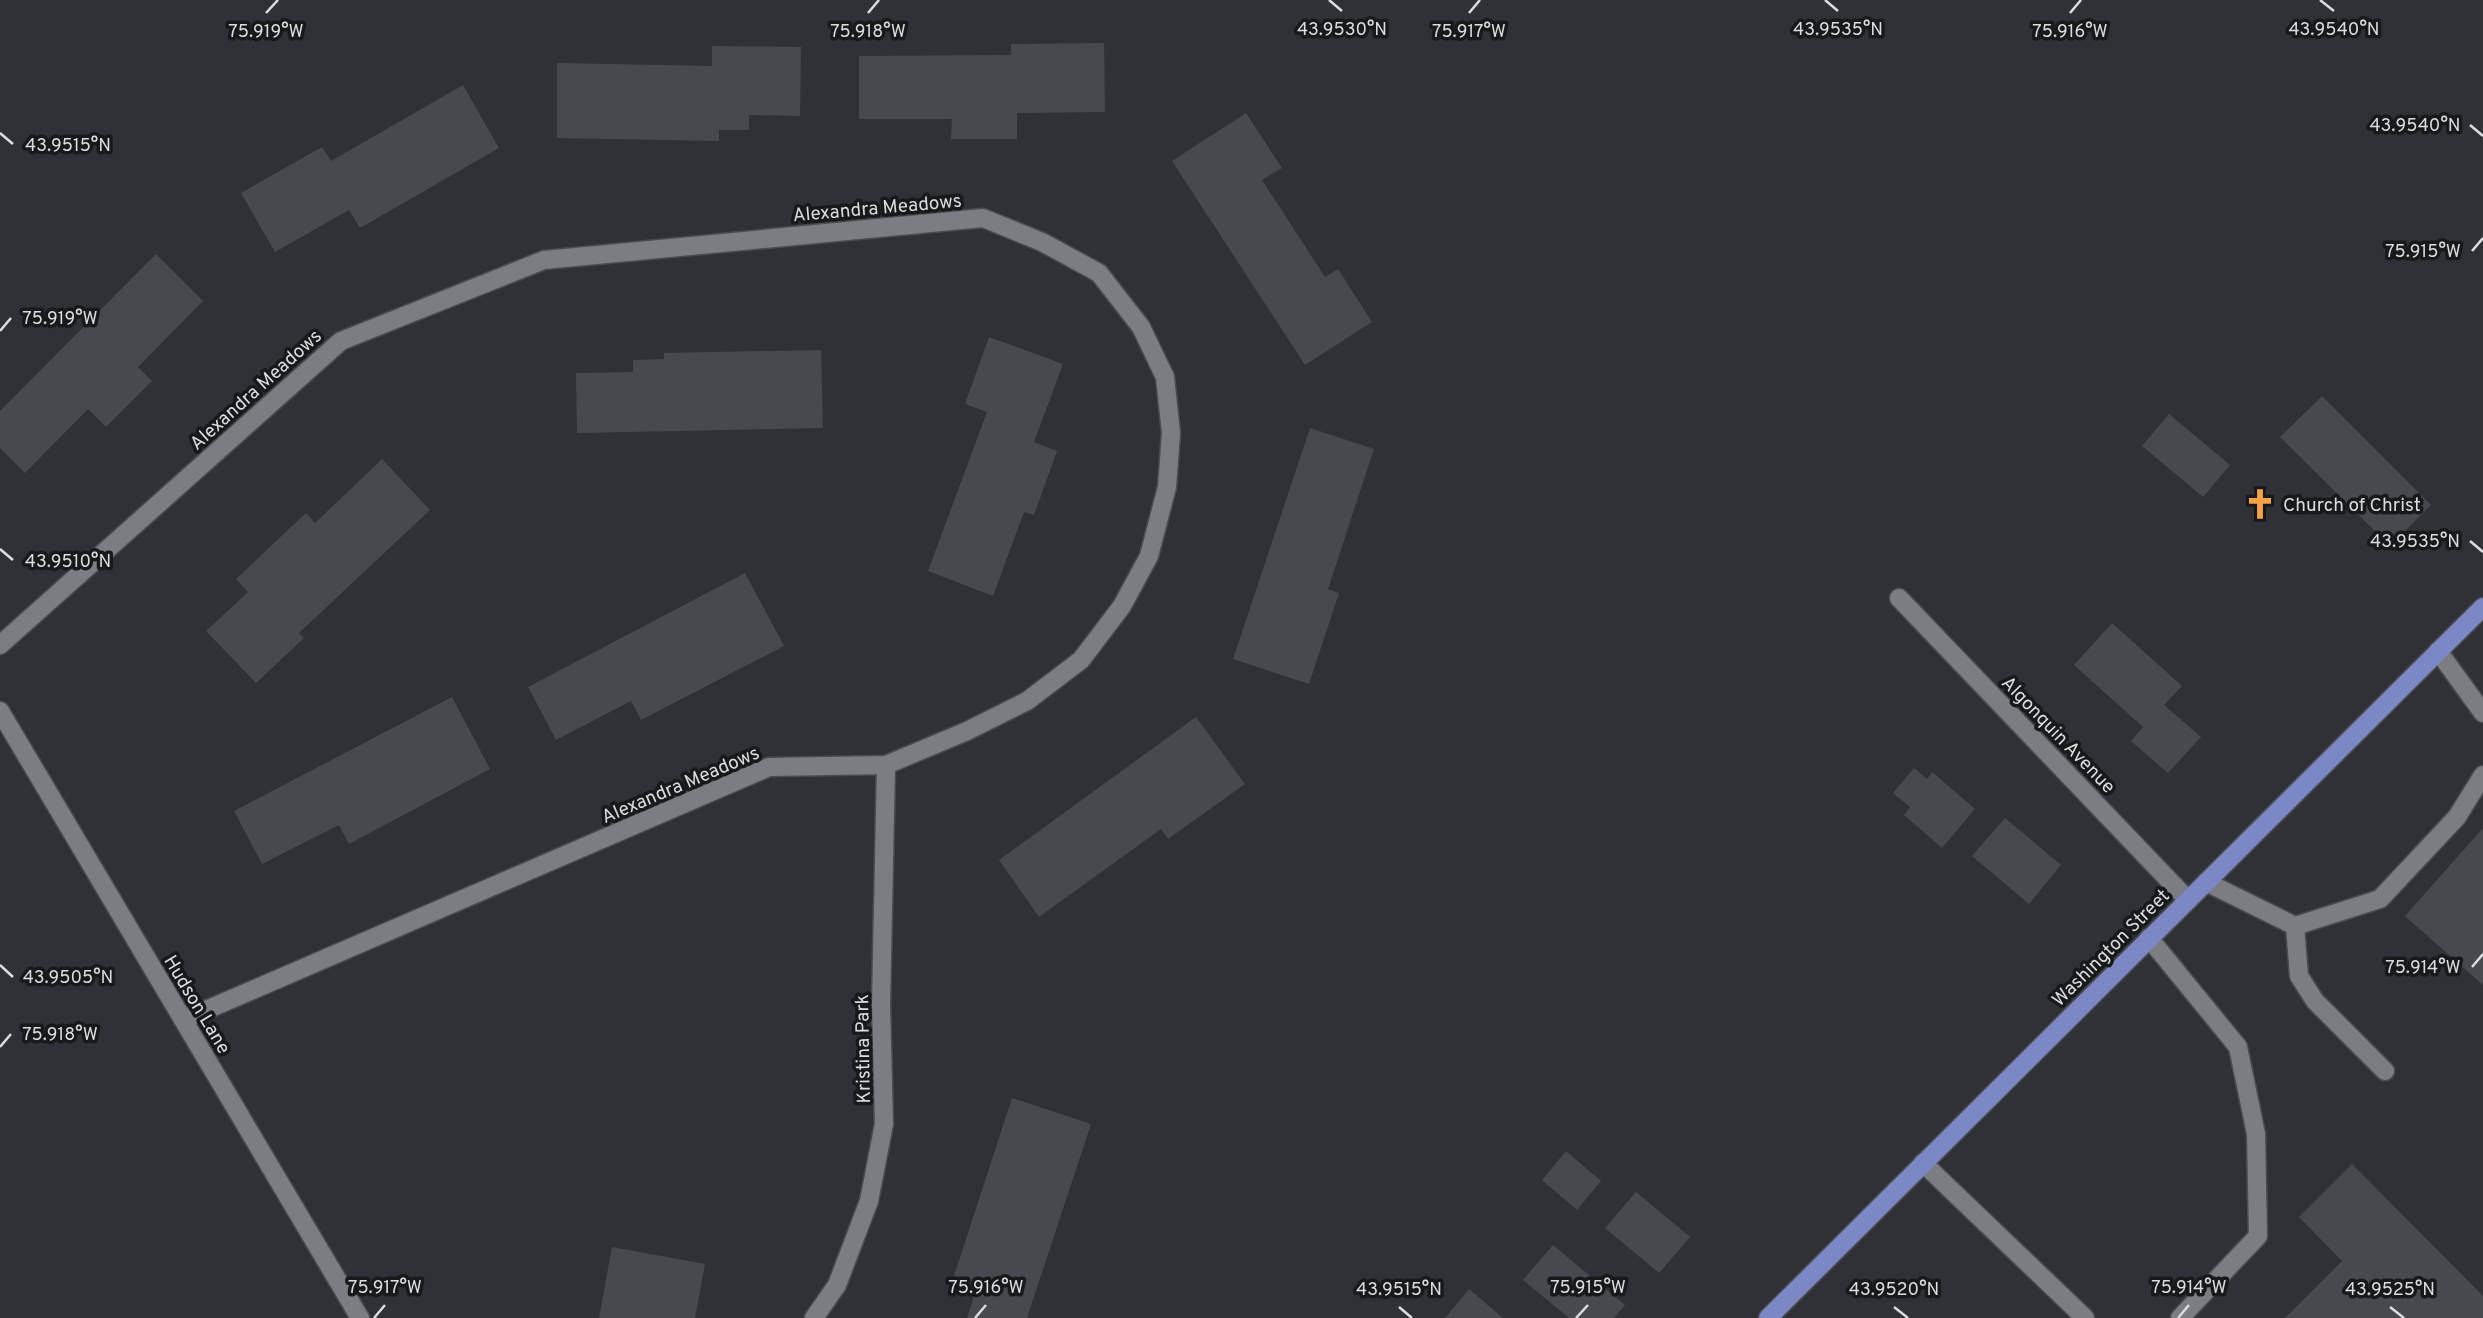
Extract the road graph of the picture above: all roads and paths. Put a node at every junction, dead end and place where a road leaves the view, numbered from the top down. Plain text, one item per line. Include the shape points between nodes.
1 (1899, 598) dead end
2 (2483, 607) edge
3 (0, 645) edge
4 (2438, 651) junction
5 (0, 711) edge
6 (2483, 713) edge
7 (886, 765) junction
8 (2483, 775) edge
9 (2206, 882) junction
10 (2188, 900) junction
11 (2295, 926) junction
12 (2149, 938) junction
13 (183, 1020) junction
14 (2385, 1071) dead end
15 (1923, 1163) junction
16 (360, 1318) edge
17 (814, 1318) edge
18 (1768, 1318) edge
19 (2085, 1318) edge
20 (2180, 1318) edge

1 - 10 street, Algonquin Avenue
2 - 4 main road, Washington Street
3 - 7 street, Alexandra Meadows via 341,341 544,260 984,218 1099,272 1141,327 1165,377 1171,433 1167,487 1149,556 1122,606 1081,660 1027,701
4 - 6 street
4 - 9 main road, Washington Street
5 - 13 street, Hudson Lane
7 - 13 street, Alexandra Meadows via 769,767
7 - 17 street, Kristina Park via 881,1004 884,1124 869,1201 837,1285
8 - 11 street via 2457,817 2380,899
9 - 10 main road, Washington Street
9 - 11 street
10 - 12 main road, Washington Street
11 - 14 street via 2299,976 2315,1002
12 - 15 main road, Washington Street
12 - 20 street via 2238,1048 2256,1134 2258,1236
13 - 16 street, Hudson Lane
15 - 18 main road, Washington Street
15 - 19 street

